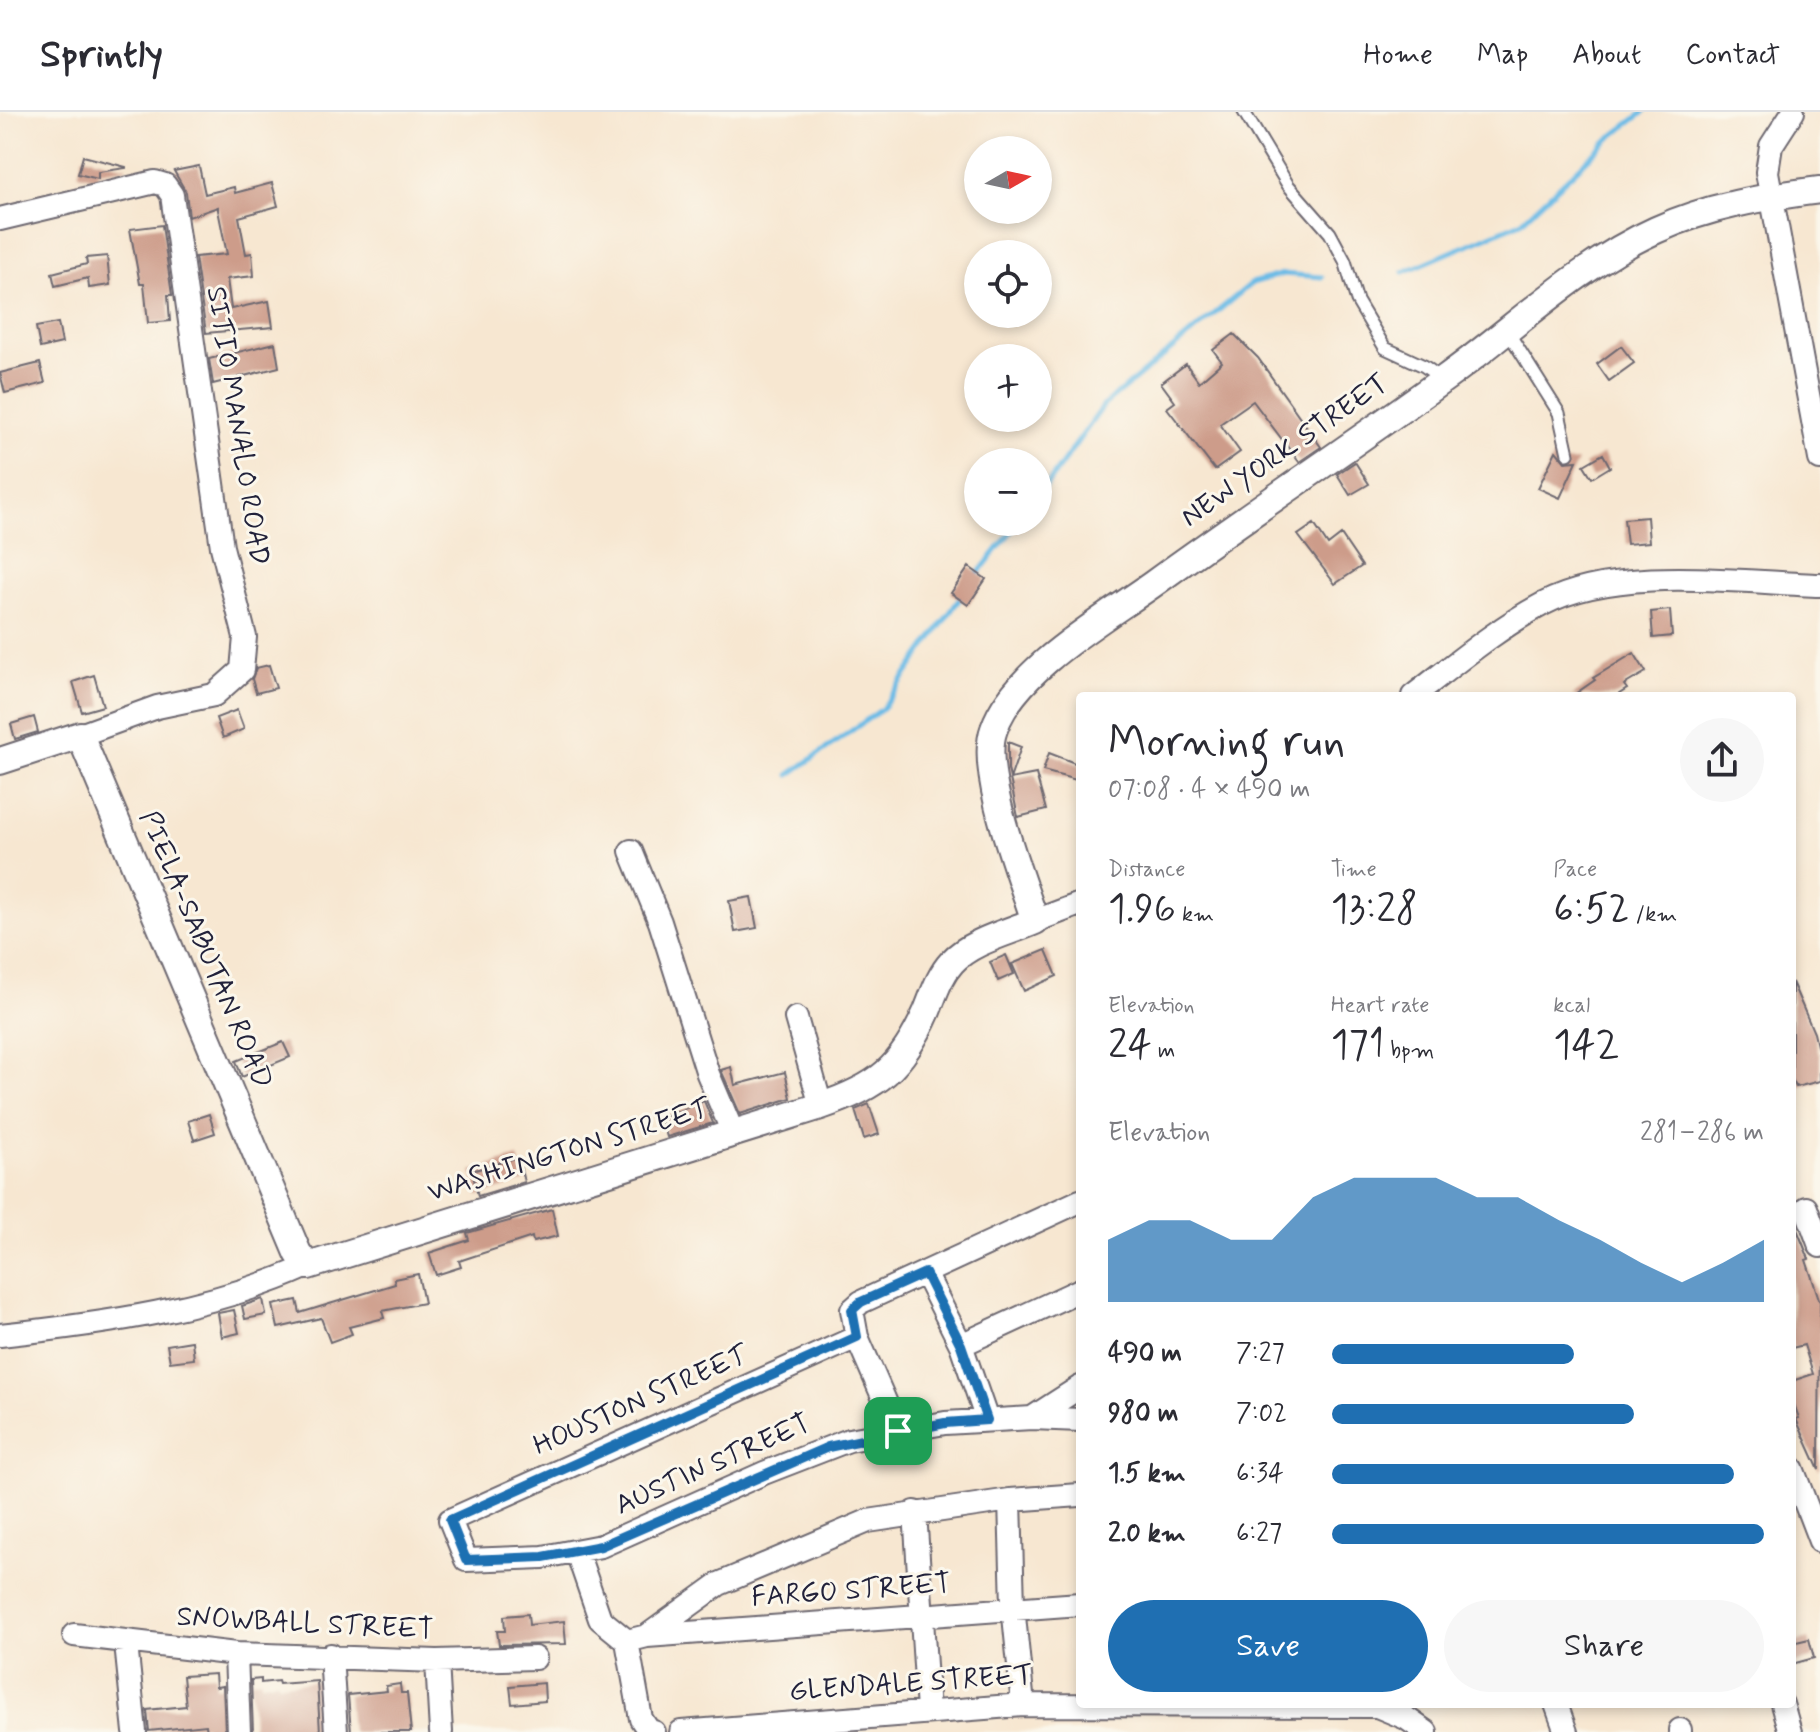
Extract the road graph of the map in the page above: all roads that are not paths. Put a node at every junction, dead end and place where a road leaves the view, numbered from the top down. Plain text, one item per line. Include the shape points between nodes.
1 (1244, 112) edge
2 (1793, 112) edge
3 (1820, 190) edge
4 (1773, 196) junction
5 (0, 219) edge
6 (1508, 332) junction
7 (1443, 380) junction
8 (1568, 454) dead end
9 (1820, 459) edge
10 (1820, 585) edge
11 (1418, 692) edge
12 (80, 735) junction
13 (0, 761) edge
14 (631, 851) dead end
15 (1076, 906) edge
16 (1035, 921) junction
17 (796, 1018) dead end
18 (821, 1106) junction
19 (733, 1133) junction
20 (1076, 1203) edge
21 (1806, 1208) edge
22 (1820, 1246) edge
23 (308, 1266) junction
24 (925, 1273) junction
25 (1076, 1292) edge
26 (0, 1335) edge
27 (857, 1337) junction
28 (961, 1345) junction
29 (1076, 1390) edge
30 (1032, 1418) junction
31 (987, 1420) junction
32 (1076, 1420) edge
33 (898, 1431) junction
34 (1796, 1479) edge
35 (1076, 1495) edge
36 (1010, 1500) junction
37 (1806, 1506) edge
38 (915, 1512) junction
39 (1820, 1541) edge
40 (577, 1552) junction
41 (466, 1560) joint
42 (1076, 1604) edge
43 (1013, 1606) junction
44 (924, 1618) junction
45 (74, 1635) dead end
46 (637, 1638) junction
47 (126, 1644) junction
48 (236, 1654) junction
49 (331, 1655) junction
50 (535, 1658) dead end
51 (437, 1661) junction
52 (1023, 1705) junction
53 (1076, 1705) edge
54 (1382, 1708) edge
55 (1557, 1708) edge
56 (1783, 1708) edge
57 (928, 1711) junction
58 (135, 1732) edge
59 (239, 1732) edge
60 (336, 1732) edge
61 (441, 1732) edge
62 (652, 1732) edge
63 (681, 1732) edge
64 (1426, 1732) edge
65 (1566, 1732) edge
66 (1790, 1732) edge

1 - 7 lane via 1288,185 1330,233 1357,301 1385,348
2 - 4 street via 1771,146 1767,172
3 - 4 street, NEW YORK STREET
4 - 6 street, NEW YORK STREET via 1713,208 1656,230 1597,262
4 - 9 street
5 - 12 street, SITIO MANALO ROAD via 155,182 172,195 222,547 245,637 242,670 214,695 157,707
6 - 7 street, NEW YORK STREET
6 - 8 lane via 1559,413
7 - 16 street, NEW YORK STREET via 1055,655 1012,696 993,730 991,771
10 - 11 street via 1635,580 1588,587 1545,603 1504,627
12 - 13 street
12 - 23 street, PIELA-SABUTAN ROAD via 298,1253
14 - 19 street
15 - 16 street, WASHINGTON STREET
16 - 18 street, WASHINGTON STREET via 954,960 895,1067 869,1088
17 - 18 street
18 - 19 street, WASHINGTON STREET
19 - 23 street, WASHINGTON STREET
20 - 24 street
21 - 22 street
23 - 26 street, WASHINGTON STREET via 241,1293 71,1327
24 - 27 street via 852,1310
24 - 28 street
25 - 28 street
27 - 33 street
27 - 41 street, HOUSTON STREET via 450,1520
28 - 31 street
29 - 30 street
30 - 31 street, AUSTIN STREET
30 - 32 street, AUSTIN STREET
31 - 33 street, AUSTIN STREET
33 - 40 street, AUSTIN STREET via 806,1455 640,1530
34 - 37 street
35 - 36 street
36 - 38 street
36 - 43 street
37 - 39 street
38 - 44 street
38 - 46 street via 868,1521 719,1584
40 - 41 street, AUSTIN STREET
40 - 46 street via 600,1619
42 - 43 street, FARGO STREET
43 - 44 street, FARGO STREET
43 - 52 street
44 - 46 street, FARGO STREET
44 - 57 street
45 - 47 street, SNOWBALL STREET
46 - 62 street via 641,1719
47 - 48 street, SNOWBALL STREET
47 - 58 street
48 - 49 street, SNOWBALL STREET
48 - 59 street
49 - 51 street, SNOWBALL STREET
49 - 60 street
50 - 51 street, SNOWBALL STREET
51 - 61 street
52 - 53 street, GLENDALE STREET
52 - 57 street, GLENDALE STREET
54 - 64 street, GLENDALE STREET
55 - 65 street
56 - 66 street
57 - 63 street, GLENDALE STREET

